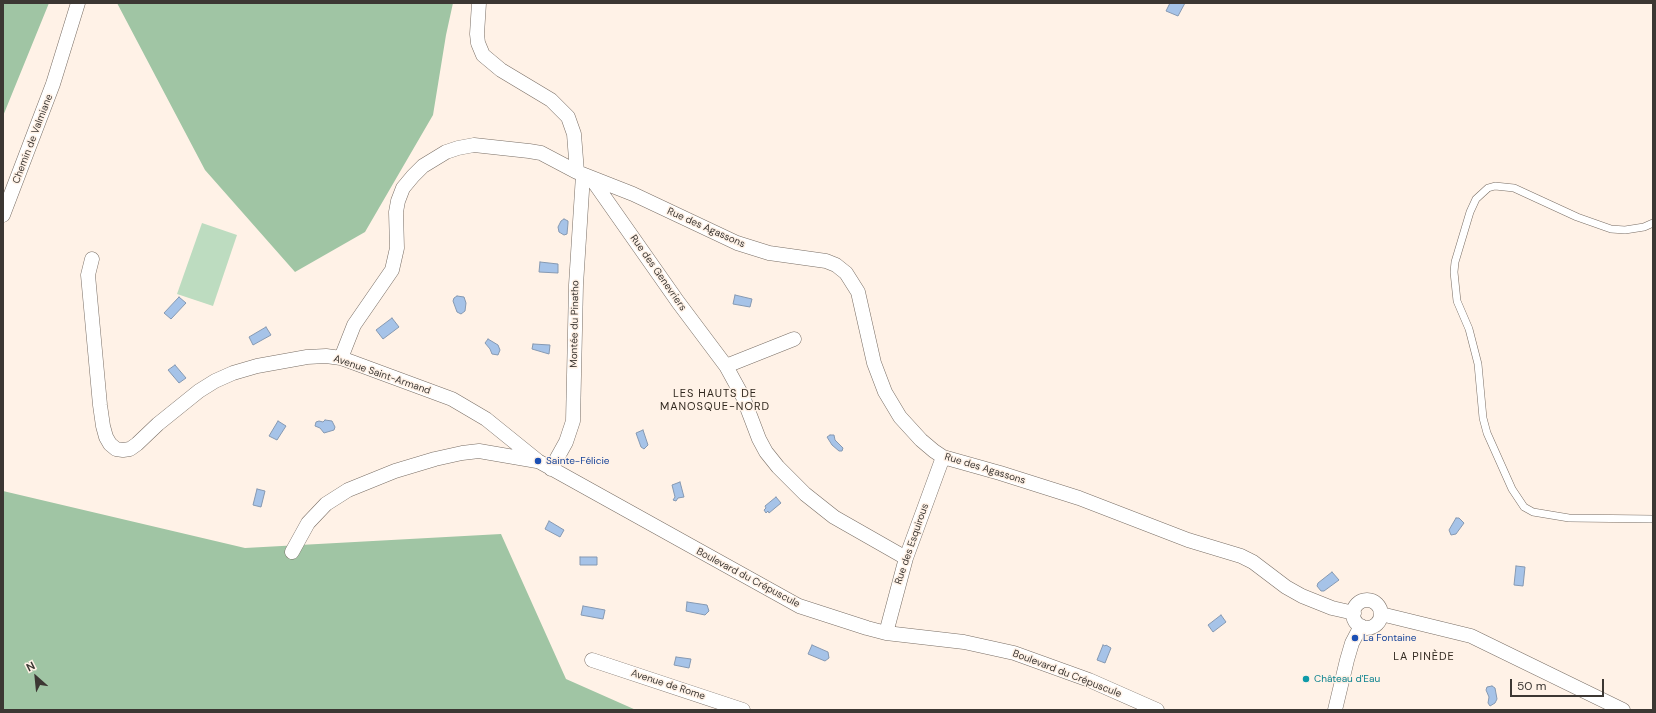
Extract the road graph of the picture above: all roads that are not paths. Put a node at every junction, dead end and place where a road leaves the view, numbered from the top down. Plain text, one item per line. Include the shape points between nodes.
1 (78, 3) edge
2 (479, 3) edge
3 (584, 175) junction
4 (3, 215) edge
5 (1653, 224) edge
6 (92, 259) dead end
7 (794, 340) dead end
8 (341, 358) junction
9 (726, 366) junction
10 (943, 457) junction
11 (538, 462) junction
12 (551, 469) junction
13 (1653, 519) edge
14 (292, 552) dead end
15 (906, 558) junction
16 (1354, 613) junction
17 (1381, 614) junction
18 (1361, 626) junction
19 (886, 632) junction
20 (592, 660) dead end
21 (744, 710) edge
22 (1157, 710) edge
23 (1335, 710) edge
24 (1623, 710) edge

1 - 4 street, Chemin de Valmiane via 54,84
2 - 3 street, Montée du Pinatho via 477,34 483,55 501,70 550,100 568,117
3 - 8 street, Rue des Agassons via 541,153 474,145 446,152 423,166 403,188 398,200 397,248 392,270 354,324
3 - 9 street, Rue des Genevriers
3 - 10 street, Rue des Agassons via 633,194 737,243 770,253 815,258 836,265 846,272 858,292 874,363 885,392 900,417 921,440
3 - 12 street, Montée du Pinatho via 576,285 573,421 566,442
5 - 13 lane via 1625,230 1611,229 1576,217 1514,188 1495,186 1488,188 1476,199 1457,255 1454,272 1457,301 1471,336 1478,364 1483,418 1487,433 1512,489 1524,507 1533,512 1569,518
6 - 8 street, Avenue Saint-Armand via 88,275 100,405 106,437 116,449 130,449 204,387 233,373 307,357
7 - 9 street
8 - 11 street, Avenue Saint-Armand via 452,399 486,419
9 - 15 street, Rue des Genevriers via 743,397 759,439 778,467 805,494 834,517
10 - 15 street, Rue des Esquirous
10 - 16 street, Rue des Agassons via 1079,498 1188,540 1240,556 1253,562 1302,596 1332,608
11 - 12 street, Boulevard du Crépuscule
11 - 14 street via 480,451 434,459 395,471 348,490 326,504 308,523
12 - 19 street, Boulevard du Crépuscule via 788,601 809,610
15 - 19 street, Rue des Esquirous
16 - 17 street via 1357,605 1365,601 1378,605
16 - 18 street via 1354,618
17 - 18 street via 1380,619 1372,627
17 - 24 street via 1471,636
18 - 23 street via 1346,660
19 - 22 street, Boulevard du Crépuscule via 964,642 1014,653 1089,680
20 - 21 street, Avenue de Rome

